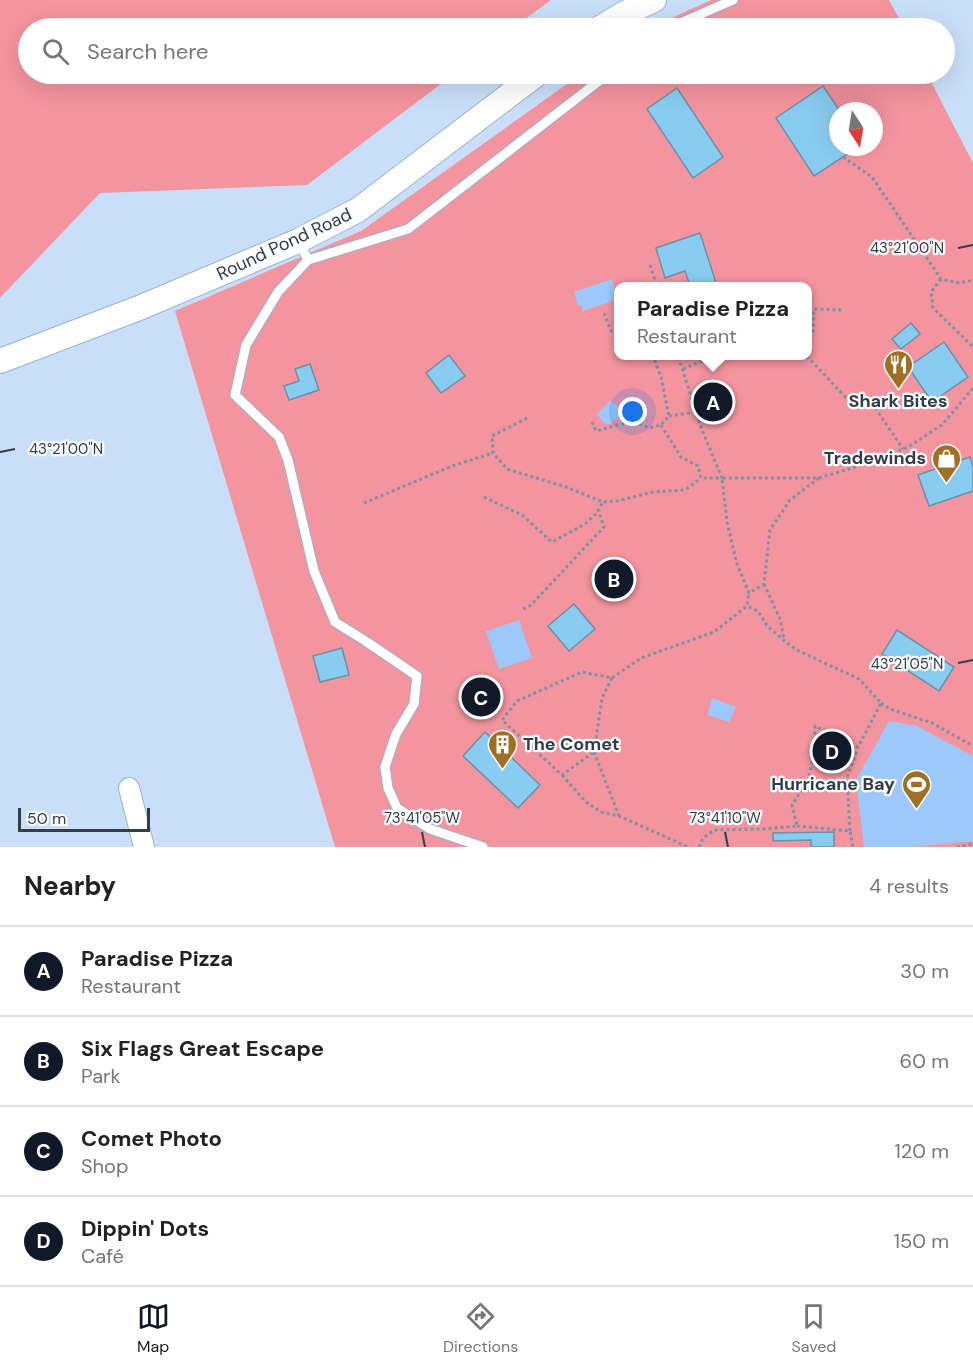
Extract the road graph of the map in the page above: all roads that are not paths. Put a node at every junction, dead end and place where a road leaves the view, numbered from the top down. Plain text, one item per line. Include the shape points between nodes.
1 (654, 0) edge
2 (733, 0) edge
3 (616, 18) edge
4 (692, 18) edge
5 (524, 84) edge
6 (596, 84) edge
7 (303, 250) junction
8 (0, 361) edge
9 (129, 788) dead end
10 (144, 847) edge
11 (483, 847) edge

1 - 3 street
2 - 4 lane
5 - 7 street, Round Pond Road
6 - 7 lane via 408,229
7 - 8 street, Round Pond Road
7 - 11 lane via 246,345 235,395 279,437 314,571 335,622 417,676 414,704 396,734 385,767 388,788 398,808 430,829
9 - 10 street

